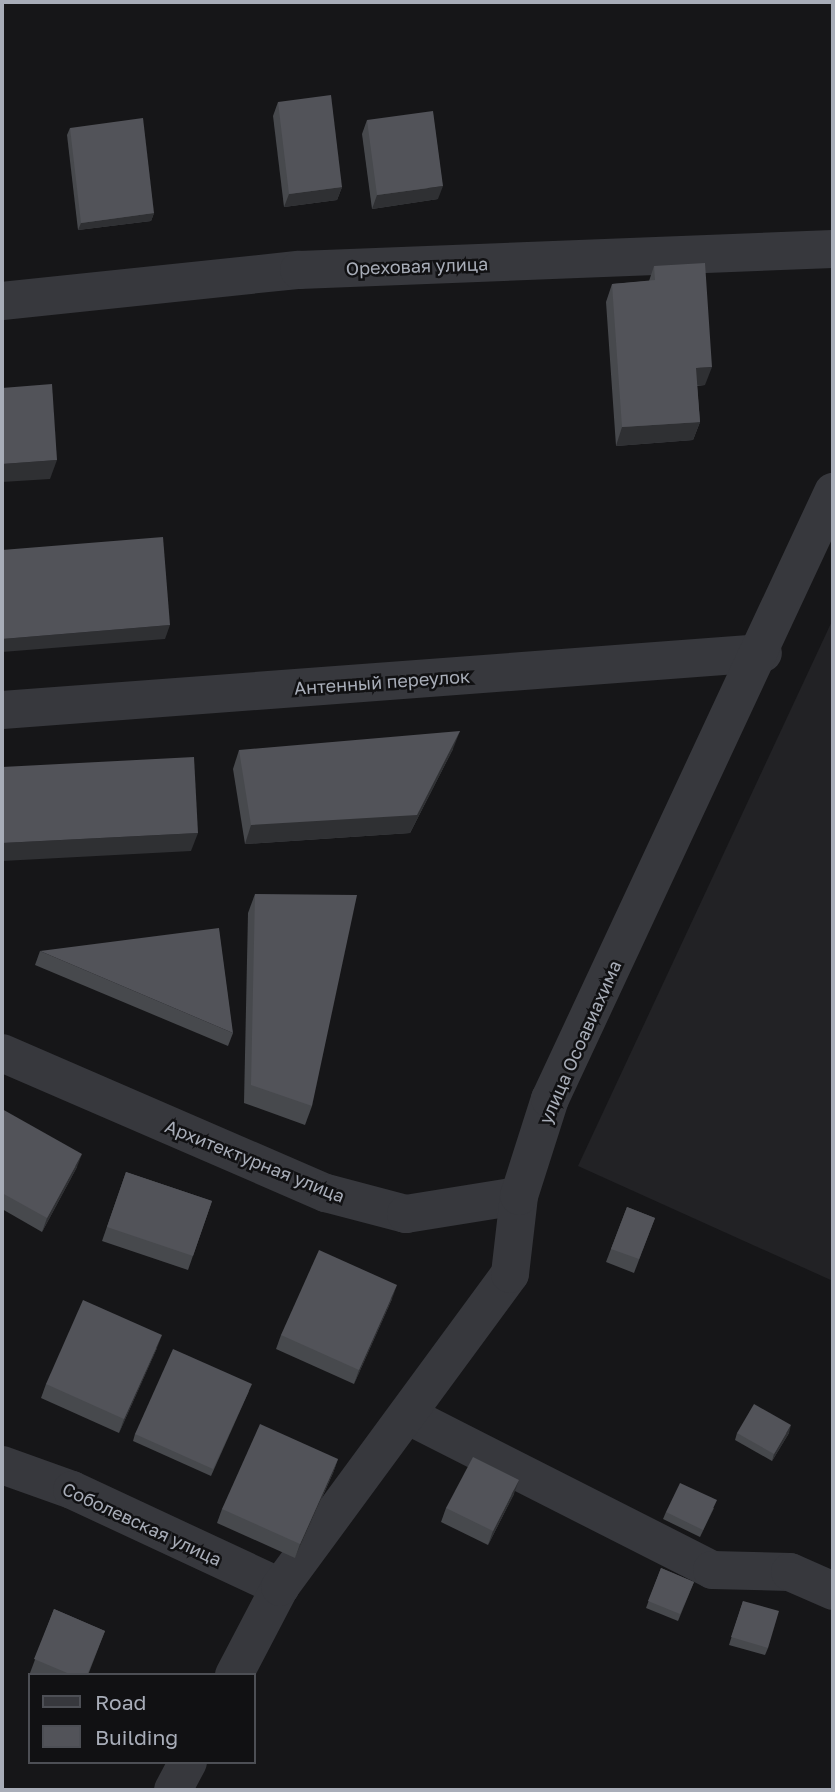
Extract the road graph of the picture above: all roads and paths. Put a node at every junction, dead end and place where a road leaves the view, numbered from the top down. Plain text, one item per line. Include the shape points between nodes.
1 (833, 249) edge
2 (2, 302) edge
3 (833, 492) edge
4 (763, 653) junction
5 (2, 710) edge
6 (2, 1053) edge
7 (519, 1196) junction
8 (409, 1416) junction
9 (2, 1465) edge
10 (280, 1587) junction
11 (833, 1591) edge
12 (235, 1673) edge
13 (187, 1764) edge
14 (173, 1790) edge

1 - 2 street, Ореховая улица via 299,270
3 - 4 street, улица Осоавиахима
4 - 5 street, Антенный переулок
4 - 7 street, улица Осоавиахима via 550,1099
6 - 7 street, Архитектурная улица via 326,1193 406,1214
7 - 8 street, улица Осоавиахима via 510,1274
8 - 10 street, улица Осоавиахима
8 - 11 street via 712,1570 790,1572
9 - 10 street, Соболевская улица via 72,1490
10 - 12 street, улица Осоавиахима
13 - 14 street

